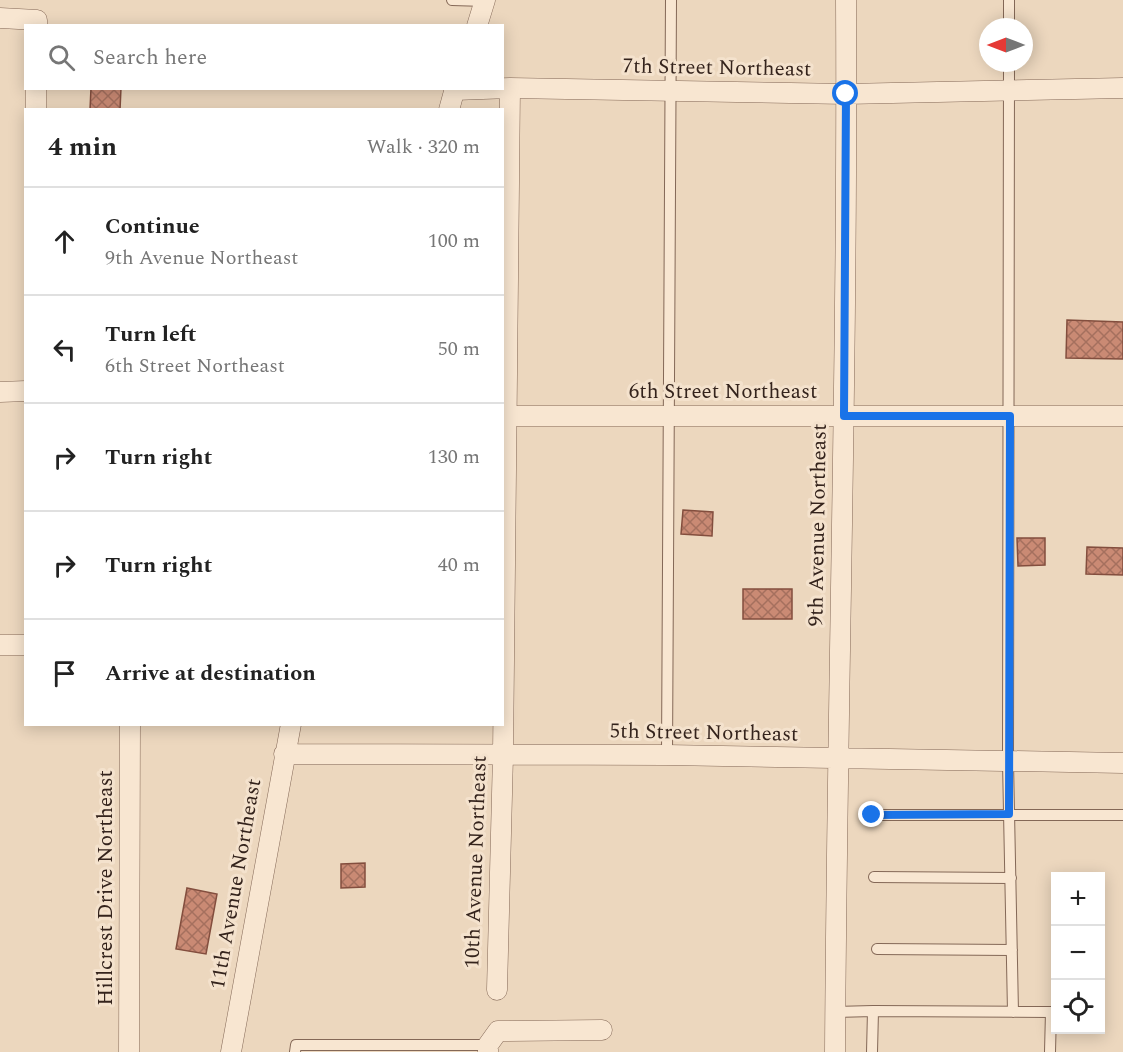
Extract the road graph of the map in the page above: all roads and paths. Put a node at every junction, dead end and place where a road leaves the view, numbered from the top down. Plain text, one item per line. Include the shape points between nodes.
1 (452, 0) edge
2 (485, 0) edge
3 (671, 0) edge
4 (846, 0) edge
5 (1009, 0) edge
6 (0, 18) edge
7 (1009, 18) edge
8 (37, 23) edge
9 (478, 24) edge
10 (1009, 72) edge
11 (504, 88) edge
12 (510, 88) junction
13 (1123, 88) edge
14 (36, 90) edge
15 (455, 90) edge
16 (670, 91) junction
17 (1009, 91) junction
18 (846, 94) junction
19 (36, 108) edge
20 (450, 108) edge
21 (24, 391) edge
22 (0, 392) edge
23 (505, 416) edge
24 (669, 416) junction
25 (844, 416) junction
26 (1010, 416) junction
27 (1123, 416) edge
28 (504, 586) edge
29 (0, 645) edge
30 (24, 645) edge
31 (130, 726) edge
32 (291, 726) edge
33 (503, 726) edge
34 (284, 754) junction
35 (503, 755) junction
36 (667, 755) junction
37 (837, 759) junction
38 (1008, 762) junction
39 (1123, 763) edge
40 (1009, 814) junction
41 (872, 815) dead end
42 (1123, 815) edge
43 (874, 877) dead end
44 (1011, 878) junction
45 (877, 949) dead end
46 (1012, 950) junction
47 (497, 990) dead end
48 (873, 1011) junction
49 (835, 1012) junction
50 (1013, 1012) junction
51 (602, 1030) dead end
52 (488, 1048) edge
53 (295, 1049) edge
54 (129, 1052) edge
55 (231, 1052) edge
56 (835, 1052) edge
57 (872, 1052) edge
58 (1050, 1052) edge

1 - 2 lane
2 - 9 street
3 - 16 lane
4 - 18 street, 9th Avenue Northeast
5 - 7 lane
6 - 8 street
10 - 17 lane
11 - 12 street, 7th Street Northeast
12 - 16 street, 7th Street Northeast
12 - 23 street, 10th Avenue Northeast
13 - 17 street, 7th Street Northeast
14 - 19 street
15 - 20 street
16 - 18 street, 7th Street Northeast
16 - 24 lane
17 - 18 street, 7th Street Northeast
17 - 26 lane
18 - 25 street, 9th Avenue Northeast
21 - 22 street
23 - 24 street, 6th Street Northeast
23 - 28 street, 10th Avenue Northeast
24 - 25 street, 6th Street Northeast
24 - 36 lane
25 - 26 street, 6th Street Northeast
25 - 37 street, 9th Avenue Northeast
26 - 27 street, 6th Street Northeast
26 - 38 lane
29 - 30 street
31 - 54 street, Hillcrest Drive Northeast
32 - 34 street, 11th Avenue Northeast
33 - 35 street, 10th Avenue Northeast
34 - 35 street, 5th Street Northeast
34 - 55 street, 11th Avenue Northeast
35 - 36 street, 5th Street Northeast
35 - 47 street, 10th Avenue Northeast
36 - 37 street, 5th Street Northeast
37 - 38 street, 5th Street Northeast
37 - 49 street, 9th Avenue Northeast
38 - 39 street, 5th Street Northeast
38 - 40 lane
40 - 41 lane
40 - 42 lane
40 - 44 lane
43 - 44 lane
44 - 46 lane
45 - 46 lane
46 - 50 lane
48 - 49 lane
48 - 50 lane
48 - 57 lane
49 - 56 street, 9th Avenue Northeast
50 - 58 lane via 1051,1012
51 - 52 street via 498,1031
52 - 53 lane

